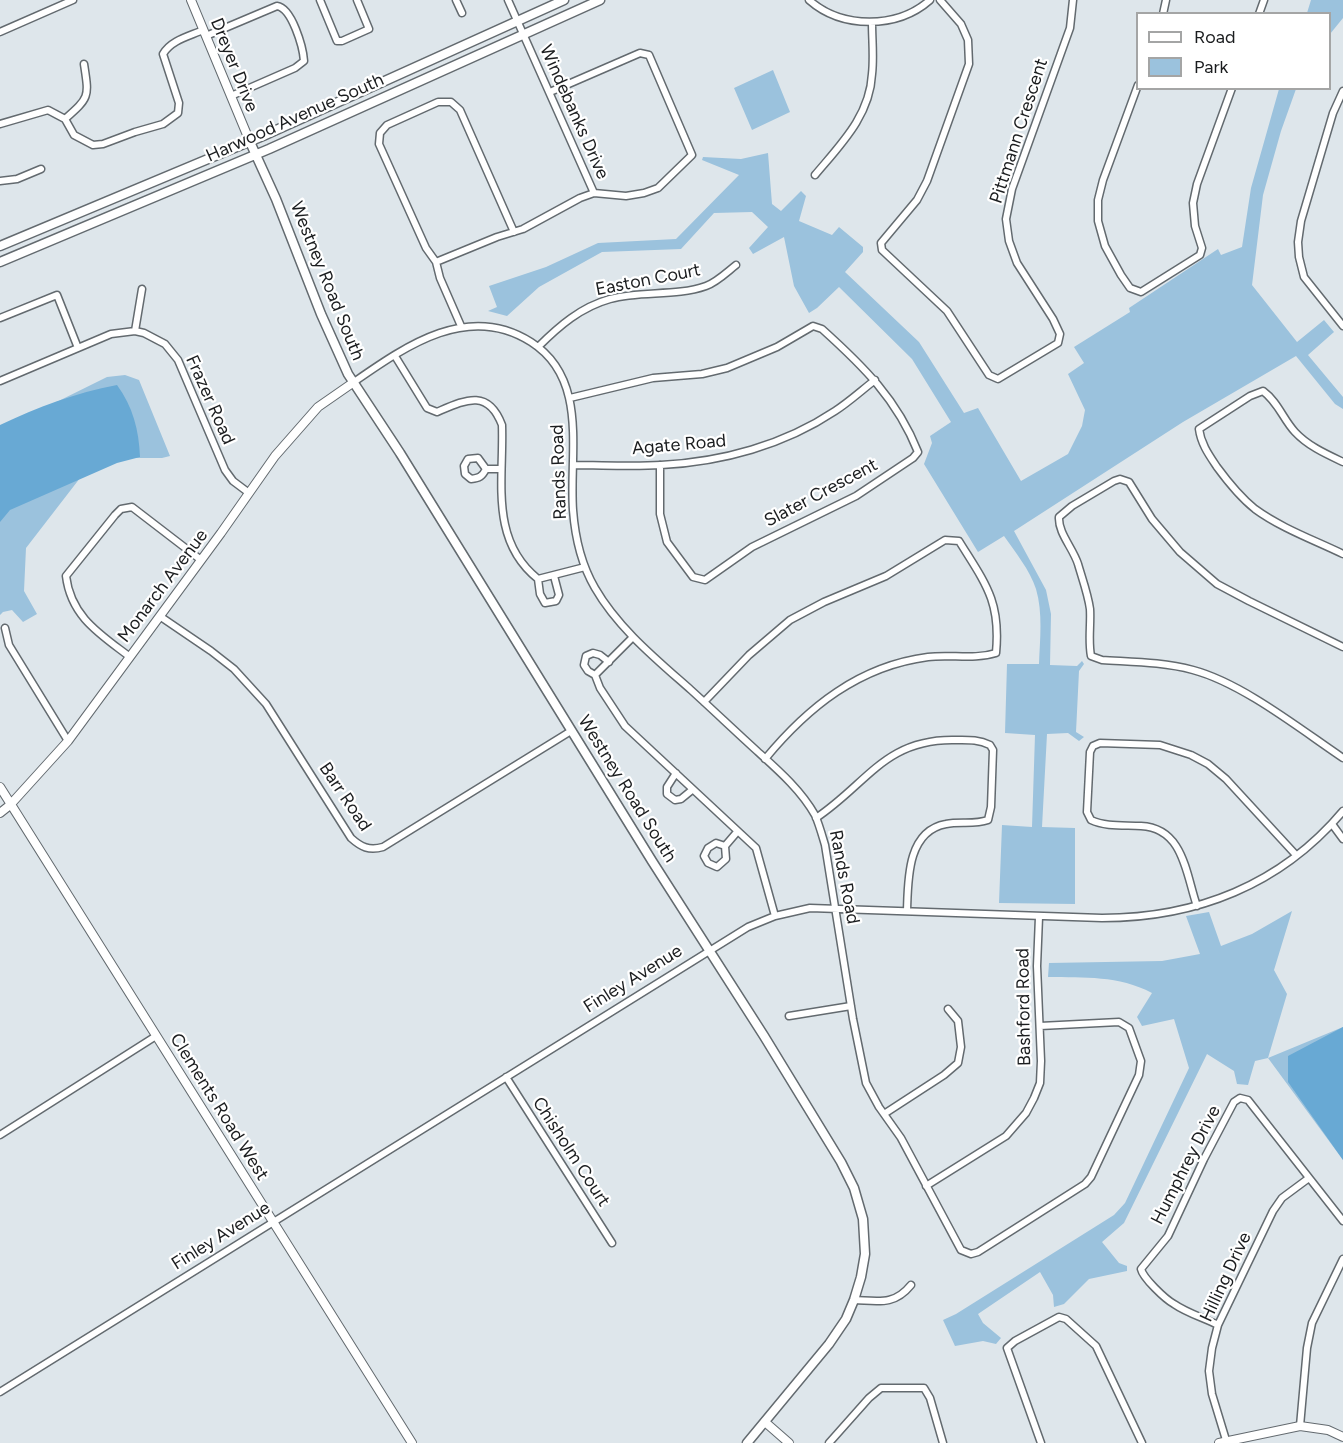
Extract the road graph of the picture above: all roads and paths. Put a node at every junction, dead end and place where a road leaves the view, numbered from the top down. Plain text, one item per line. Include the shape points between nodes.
1 (73, 0) edge
2 (191, 0) edge
3 (320, 0) edge
4 (357, 0) edge
5 (456, 0) edge
6 (508, 0) edge
7 (564, 0) edge
8 (600, 0) edge
9 (809, 0) edge
10 (930, 0) edge
11 (940, 0) edge
12 (1073, 0) edge
13 (922, 3) edge
14 (462, 14) dead end
15 (517, 20) junction
16 (872, 22) junction
17 (0, 32) edge
18 (205, 33) junction
19 (524, 35) junction
20 (84, 64) dead end
21 (1136, 88) edge
22 (1231, 90) edge
23 (1343, 91) edge
24 (550, 92) junction
25 (231, 96) junction
26 (65, 119) junction
27 (0, 124) edge
28 (250, 142) junction
29 (255, 155) junction
30 (42, 170) dead end
31 (815, 175) dead end
32 (0, 181) edge
33 (594, 193) junction
34 (514, 232) junction
35 (0, 246) edge
36 (0, 262) edge
37 (436, 262) junction
38 (736, 265) dead end
39 (142, 289) dead end
40 (0, 318) edge
41 (461, 326) junction
42 (1343, 326) edge
43 (135, 331) junction
44 (538, 347) junction
45 (78, 348) junction
46 (395, 356) junction
47 (876, 380) junction
48 (0, 381) edge
49 (354, 382) junction
50 (570, 398) junction
51 (1343, 462) edge
52 (573, 465) junction
53 (660, 465) junction
54 (486, 469) dead end
55 (501, 469) junction
56 (249, 493) junction
57 (1343, 554) edge
58 (201, 560) junction
59 (585, 567) junction
60 (554, 576) junction
61 (538, 579) junction
62 (161, 616) junction
63 (5, 628) dead end
64 (633, 636) junction
65 (1343, 647) edge
66 (130, 657) junction
67 (609, 662) junction
68 (595, 675) junction
69 (704, 702) junction
70 (572, 730) junction
71 (68, 741) junction
72 (1343, 758) edge
73 (765, 759) junction
74 (676, 773) junction
75 (0, 787) edge
76 (692, 790) junction
77 (10, 805) junction
78 (1343, 811) edge
79 (0, 813) edge
80 (816, 818) junction
81 (1332, 824) junction
82 (737, 832) junction
83 (1343, 839) edge
84 (725, 846) dead end
85 (1296, 855) junction
86 (1197, 906) junction
87 (836, 909) junction
88 (907, 911) junction
89 (775, 916) junction
90 (1039, 917) junction
91 (708, 950) junction
92 (851, 1006) junction
93 (948, 1009) dead end
94 (789, 1016) dead end
95 (1040, 1026) junction
96 (156, 1036) junction
97 (506, 1077) junction
98 (884, 1114) junction
99 (0, 1135) edge
100 (1309, 1179) junction
101 (926, 1186) junction
102 (273, 1221) junction
103 (1343, 1221) edge
104 (612, 1243) dead end
105 (1343, 1259) edge
106 (911, 1285) dead end
107 (854, 1300) junction
108 (1218, 1325) junction
109 (0, 1392) edge
110 (765, 1422) junction
111 (1300, 1426) junction
112 (1343, 1437) edge
113 (1222, 1442) edge
114 (412, 1443) edge
115 (747, 1443) edge
116 (789, 1443) edge
117 (829, 1443) edge
118 (943, 1443) edge
119 (1041, 1443) edge
120 (1142, 1443) edge

1 - 17 street
2 - 18 street, Dreyer Drive
3 - 4 street via 337,41 369,29
5 - 14 street
6 - 15 street, Windebanks Drive
7 - 15 main road, Harwood Avenue South
8 - 19 main road, Harwood Avenue South
9 - 16 street via 829,13
10 - 13 street
11 - 12 street, Pittmann Crescent via 961,24 968,39 969,64 927,181 881,245 947,310 989,375 998,379 1058,344 1060,334 1017,263 1006,219 1012,189 1070,28
13 - 16 street via 909,14
15 - 19 street, Windebanks Drive
15 - 28 main road, Harwood Avenue South
16 - 31 street via 872,76 860,118
18 - 25 street, Dreyer Drive
18 - 25 street via 277,6 288,12 304,51 304,61
18 - 26 street via 177,41 163,54 179,103 178,113 172,119 93,145 74,135
19 - 24 street, Windebanks Drive
19 - 29 main road, Harwood Avenue South
20 - 26 street via 88,94
21 - 22 street via 1103,180 1098,221 1105,246 1121,275 1130,288 1141,292 1200,255 1193,202
23 - 42 street via 1333,113 1298,242 1304,277
24 - 33 street, Windebanks Drive
24 - 33 street via 640,52 649,55 686,139 692,155 658,188 626,196
25 - 28 street, Dreyer Drive
26 - 27 street via 48,110
28 - 29 main road, Westney Road South
28 - 35 main road, Harwood Avenue South
29 - 36 main road, Harwood Avenue South
29 - 49 main road, Westney Road South via 332,340
30 - 32 street
33 - 34 street, Windebanks Drive
34 - 37 street, Windebanks Drive
34 - 37 street via 460,110 451,102 438,102 387,125 380,133 379,144
37 - 41 street
38 - 44 street, Easton Court via 708,285 687,291 626,296 589,307 570,317
39 - 43 street
40 - 45 street via 57,295
41 - 44 street, Rands Road via 501,329
41 - 46 street, Rands Road via 436,333
43 - 45 street via 111,334
43 - 56 street, Frazer Road via 165,344 178,360 225,470
44 - 50 street, Rands Road via 554,364
45 - 48 street
46 - 49 street, Rands Road
46 - 55 street via 427,408 437,412 467,399 477,399 499,416
47 - 50 street, Slater Crescent via 822,329 813,326 777,347 727,368 652,378
47 - 53 street, Agate Road via 836,411 771,444 719,458
47 - 53 street, Slater Crescent via 913,438 918,452 913,458 856,496 752,547 705,580 693,577 667,542 660,514
49 - 56 street, Monarch Avenue via 318,407
49 - 70 main road, Westney Road South
50 - 52 street, Rands Road
51 - 57 street via 1293,431 1263,391 1199,429 1200,440 1211,458 1253,507
52 - 53 street, Agate Road
52 - 59 street, Rands Road via 576,539
54 - 55 street
55 - 61 street via 506,536 526,570
56 - 58 street, Monarch Avenue
58 - 62 street, Monarch Avenue
58 - 66 street via 132,507 115,514 66,576 68,590 87,623
59 - 60 street
59 - 64 street, Rands Road via 610,610
60 - 61 street
60 - 61 street via 559,595 556,601 545,603
62 - 66 street, Monarch Avenue
62 - 70 street, Barr Road via 212,651 248,683 266,704 351,838 366,849 383,847
63 - 71 street via 9,645
64 - 67 street
64 - 69 street, Rands Road
65 - 72 street via 1217,584 1180,552 1152,519 1129,482 1114,481 1059,517 1058,524 1076,559 1090,609 1091,656 1172,665 1223,681
66 - 71 street, Monarch Avenue
67 - 68 street
67 - 68 street via 593,653 586,657 584,665
68 - 74 street via 625,726
69 - 73 street, Rands Road
69 - 73 street via 790,620 886,576 945,540 959,541 991,596 998,630 996,653 919,658 865,674 823,700
70 - 91 main road, Westney Road South
71 - 77 street, Monarch Avenue
73 - 80 street, Rands Road via 801,795
74 - 76 street
74 - 76 street via 667,794 675,801
75 - 77 street, Clements Road West
76 - 82 street
77 - 79 street, Monarch Avenue
77 - 96 street, Clements Road West
78 - 81 street, Finley Avenue
80 - 87 street, Rands Road
80 - 88 street via 880,762 916,744 941,739 980,740 990,745 992,807 988,820 947,823 926,832 912,857
81 - 83 street
81 - 85 street, Finley Avenue
82 - 84 street
82 - 89 street via 756,848
85 - 86 street, Finley Avenue via 1253,884
85 - 86 street via 1208,764 1160,746 1094,746 1090,752 1090,820 1100,824 1152,826 1170,838 1181,851
86 - 90 street, Finley Avenue via 1133,918
87 - 88 street, Finley Avenue
87 - 89 street, Finley Avenue via 810,908
87 - 92 street, Rands Road
88 - 90 street, Finley Avenue
89 - 91 street, Finley Avenue
90 - 95 street, Bashford Road
91 - 97 street, Finley Avenue
91 - 107 main road, Westney Road South via 854,1188 863,1219 865,1254
92 - 94 street
92 - 98 street, Rands Road via 866,1083
93 - 98 street via 958,1021 961,1047 957,1063
95 - 101 street, Bashford Road via 1040,1083 1026,1113 1006,1136
95 - 101 street, Rands Road via 1119,1022 1129,1028 1141,1061 1139,1075 1091,1177 971,1254 961,1250
96 - 99 street
96 - 102 street, Clements Road West
97 - 102 street, Finley Avenue
97 - 104 street, Chisholm Court
98 - 101 street, Rands Road
100 - 103 street, Humphrey Drive
100 - 108 street, Hilling Drive via 1282,1198 1273,1211
100 - 108 street, Humphrey Drive via 1248,1100 1240,1098 1234,1102 1168,1236 1141,1269 1173,1304
102 - 109 street, Finley Avenue
102 - 114 street, Clements Road West
105 - 111 street via 1312,1323
106 - 107 street via 891,1301
107 - 110 main road, Westney Road South via 829,1344
108 - 113 street, Hilling Drive via 1209,1371
110 - 115 main road, Westney Road South
110 - 116 street
111 - 112 street via 1328,1430
111 - 113 street
117 - 118 street via 881,1388 924,1388
119 - 120 street via 1008,1348 1059,1317 1096,1346

